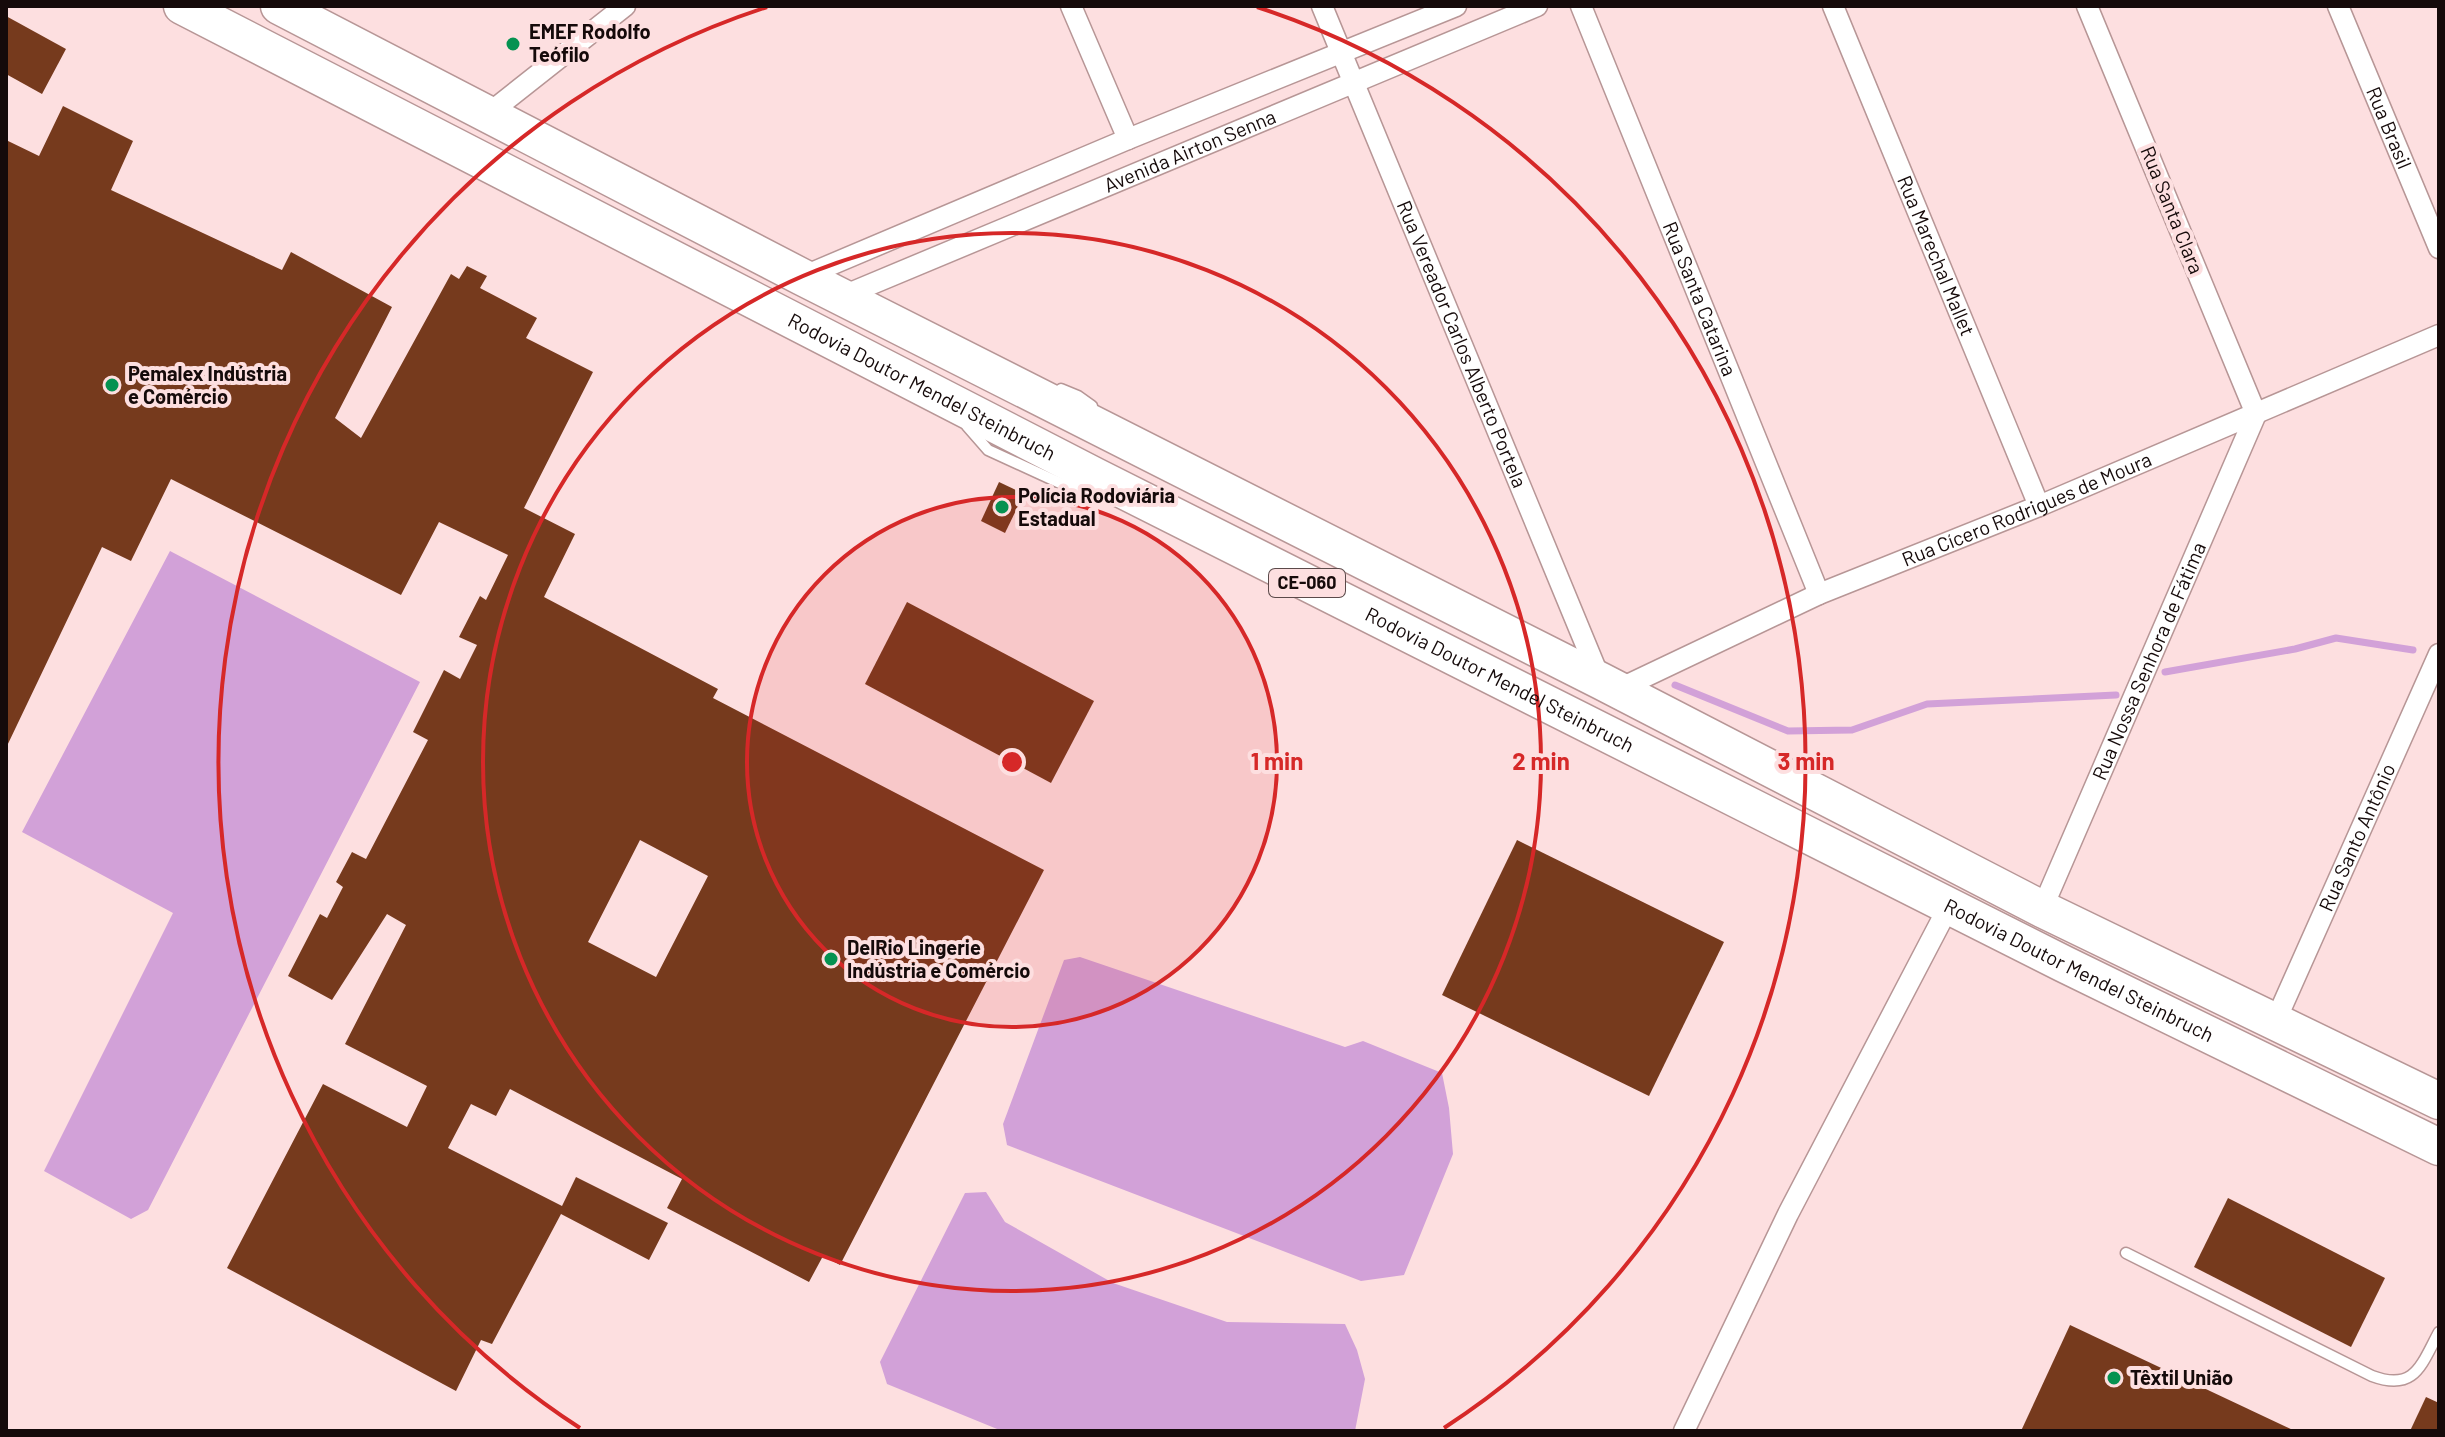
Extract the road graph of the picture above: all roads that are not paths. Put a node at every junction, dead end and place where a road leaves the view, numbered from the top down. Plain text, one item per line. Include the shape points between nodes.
1 (182, 6) edge
2 (279, 6) edge
3 (625, 6) edge
4 (1071, 6) edge
5 (1322, 6) edge
6 (1456, 6) edge
7 (1537, 6) edge
8 (1581, 6) edge
9 (1833, 6) edge
10 (2087, 6) edge
11 (2338, 6) edge
12 (1341, 53) junction
13 (1355, 83) junction
14 (488, 114) junction
15 (1169, 123) junction
16 (1128, 139) junction
17 (1184, 154) junction
18 (2439, 248) edge
19 (802, 277) junction
20 (843, 296) junction
21 (2439, 335) edge
22 (1053, 385) dead end
23 (1002, 395) junction
24 (944, 396) junction
25 (2256, 414) junction
26 (1105, 443) junction
27 (1135, 494) junction
28 (2039, 506) junction
29 (1819, 594) junction
30 (2439, 654) edge
31 (1609, 685) junction
32 (1949, 906) junction
33 (2042, 909) junction
34 (2275, 1022) junction
35 (2439, 1101) edge
36 (2439, 1147) edge
37 (2126, 1253) dead end
38 (2439, 1332) edge
39 (1684, 1431) edge

1 - 24 highway, Rodovia Doutor Mendel Steinbruch / CE-060
2 - 14 highway, Rodovia Doutor Mendel Steinbruch / CE-060
3 - 14 street
4 - 16 street
5 - 12 street, Rua Vereador Carlos Alberto Portela
6 - 12 street, Avenida Airton Senna
7 - 13 street, Avenida Airton Senna
8 - 29 street, Rua Santa Catarina
9 - 28 street, Rua Marechal Mallet
10 - 25 street, Rua Santa Clara
11 - 18 street, Rua Brasil
12 - 13 street, Rua Vereador Carlos Alberto Portela
12 - 15 street, Avenida Airton Senna
13 - 17 street, Avenida Airton Senna
13 - 31 street, Rua Vereador Carlos Alberto Portela
14 - 19 highway, Rodovia Doutor Mendel Steinbruch / CE-060
15 - 16 street, Avenida Airton Senna
15 - 17 street
16 - 19 street, Avenida Airton Senna
17 - 20 street, Avenida Airton Senna
19 - 20 highway, Rodovia Doutor Mendel Steinbruch / CE-060
20 - 23 highway, Rodovia Doutor Mendel Steinbruch / CE-060
21 - 25 street, Rua Cícero Rodrigues de Moura
22 - 26 lane via 1078,396
23 - 24 highway, Rodovia Doutor Mendel Steinbruch / CE-060
23 - 26 highway, Rodovia Doutor Mendel Steinbruch / CE-060
24 - 27 lane via 988,450 1060,483
25 - 28 street, Rua Cícero Rodrigues de Moura
25 - 33 street, Rua Nossa Senhora de Fátima
26 - 27 highway, Rodovia Doutor Mendel Steinbruch / CE-060
26 - 31 highway, Rodovia Doutor Mendel Steinbruch / CE-060
27 - 32 highway, Rodovia Doutor Mendel Steinbruch / CE-060
28 - 29 street, Rua Cícero Rodrigues de Moura
29 - 31 street, Rua Cícero Rodrigues de Moura
30 - 34 street, Rua Santo Antônio
31 - 33 highway, Rodovia Doutor Mendel Steinbruch / CE-060
32 - 36 highway, Rodovia Doutor Mendel Steinbruch / CE-060
32 - 39 street via 1788,1214
33 - 34 highway, Rodovia Doutor Mendel Steinbruch / CE-060
34 - 35 highway, Rodovia Doutor Mendel Steinbruch / CE-060
37 - 38 lane via 2389,1382 2417,1372

